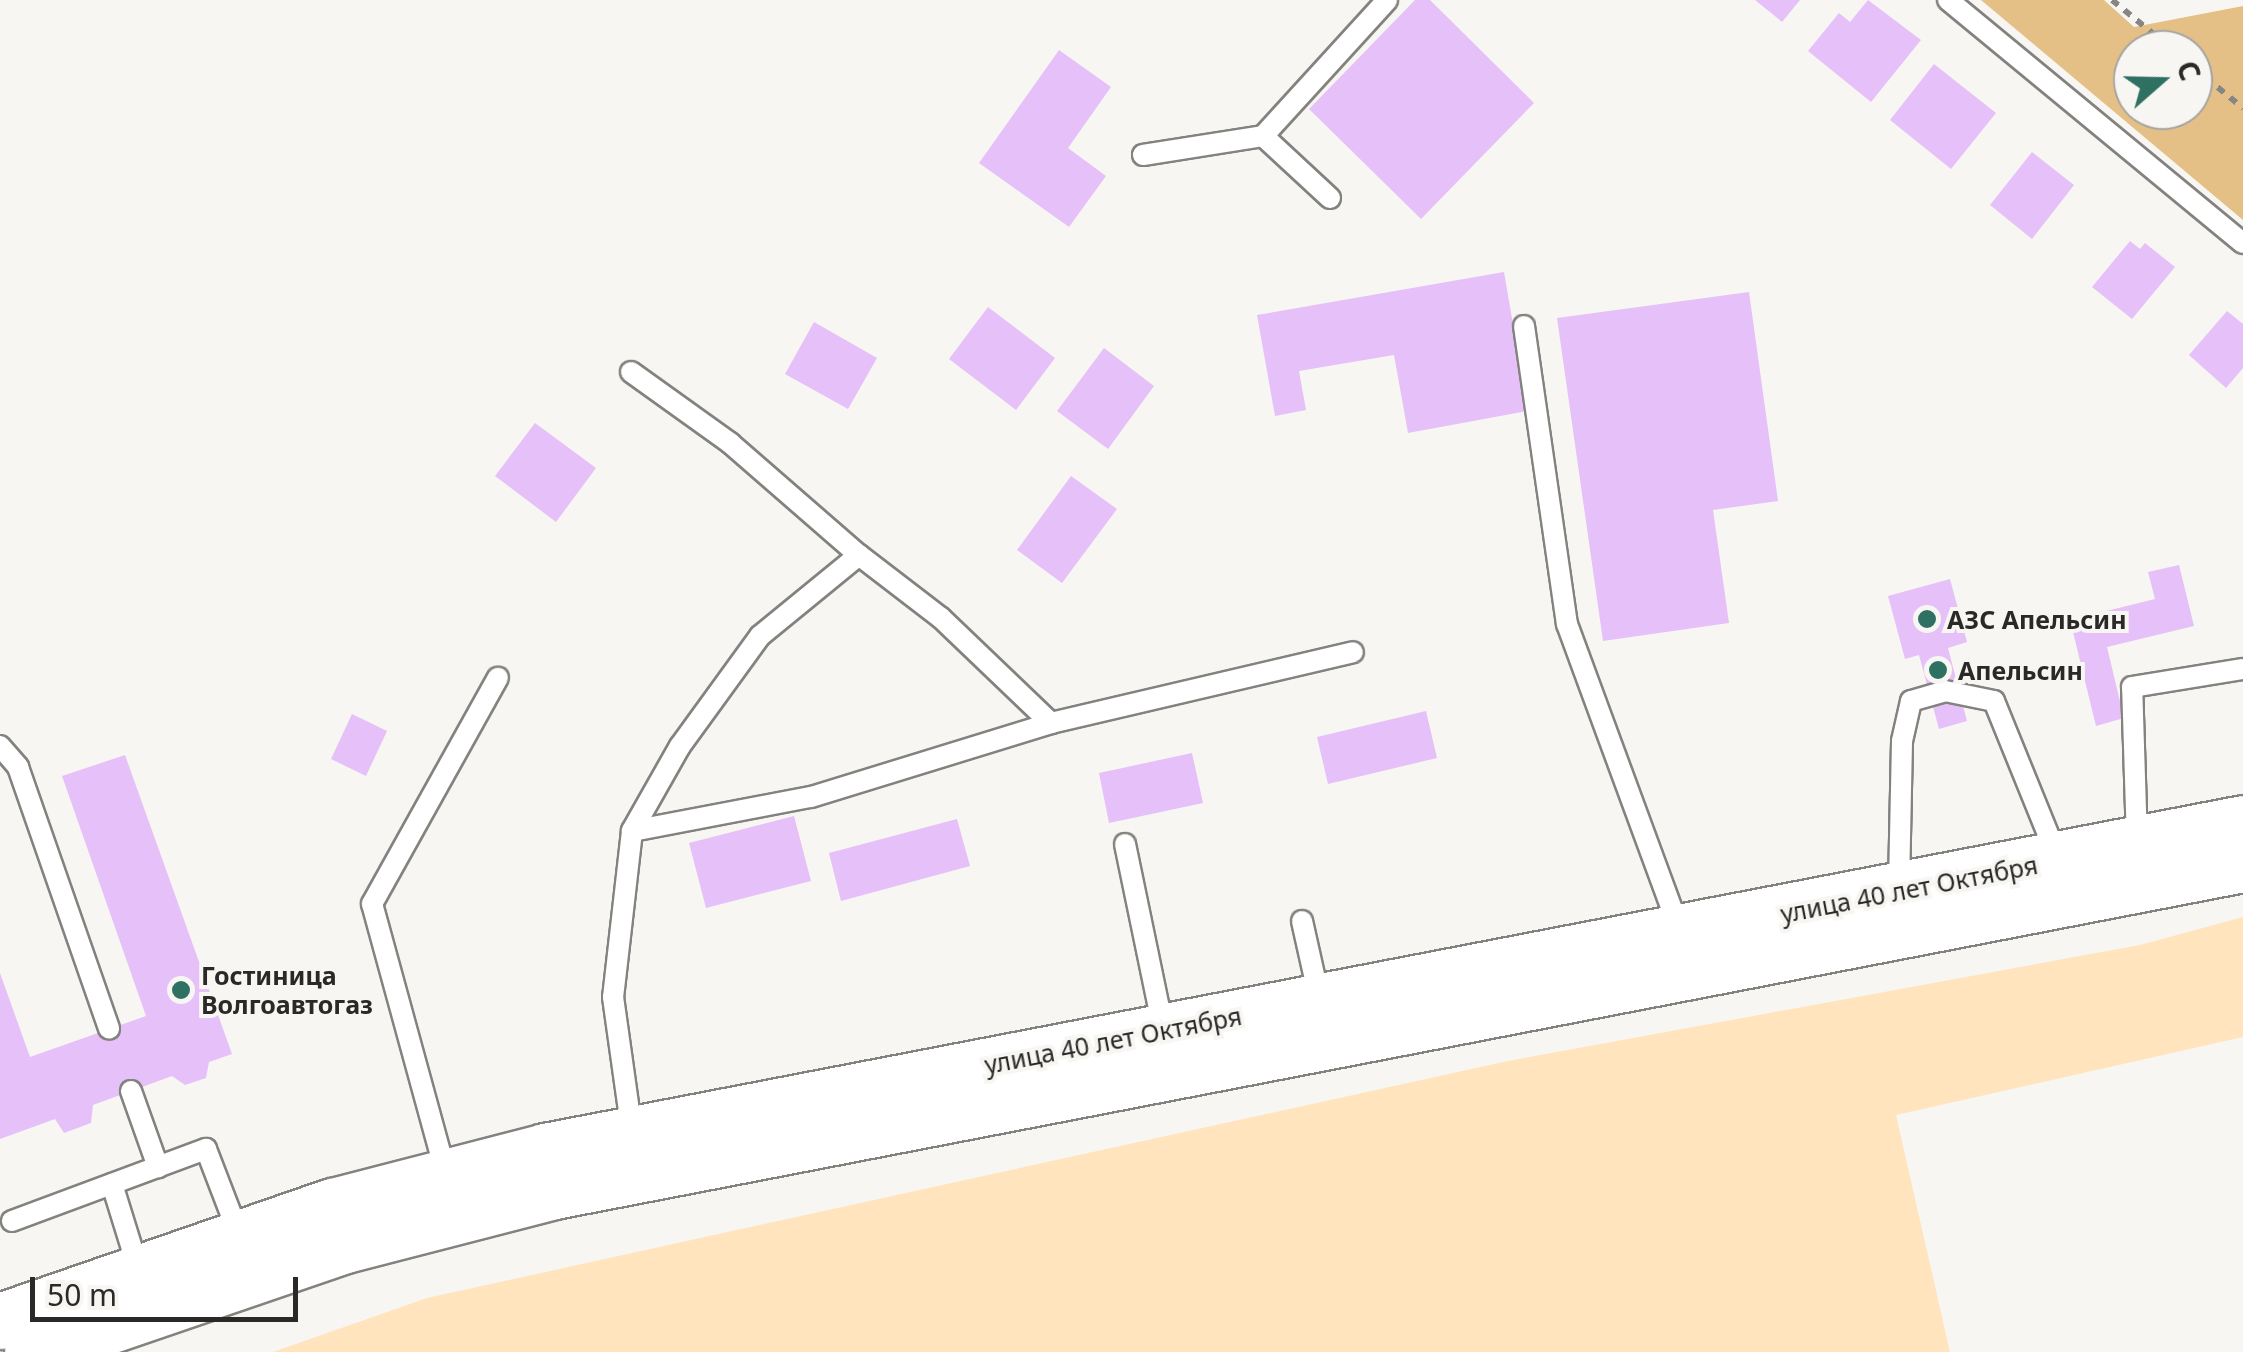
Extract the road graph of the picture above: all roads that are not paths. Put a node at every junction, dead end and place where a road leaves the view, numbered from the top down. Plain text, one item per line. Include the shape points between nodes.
1 (1948, 0) edge
2 (1380, 2) edge
3 (1263, 136) junction
4 (1142, 154) dead end
5 (1330, 198) dead end
6 (2243, 243) edge
7 (1524, 326) dead end
8 (631, 372) dead end
9 (858, 555) junction
10 (1352, 652) dead end
11 (2243, 669) edge
12 (498, 678) dead end
13 (1050, 723) junction
14 (0, 746) edge
15 (2243, 823) edge
16 (632, 831) junction
17 (1124, 844) dead end
18 (2138, 845) junction
19 (2059, 861) junction
20 (2243, 864) edge
21 (1899, 892) junction
22 (1302, 921) dead end
23 (1681, 932) junction
24 (1320, 1000) junction
25 (110, 1029) dead end
26 (1163, 1030) junction
27 (131, 1091) dead end
28 (632, 1135) junction
29 (158, 1167) junction
30 (446, 1176) junction
31 (112, 1184) junction
32 (12, 1221) dead end
33 (240, 1237) junction
34 (139, 1271) junction
35 (0, 1321) edge
36 (32, 1352) edge

1 - 6 lane
2 - 3 lane
3 - 4 lane
3 - 5 lane
7 - 23 lane via 1567,624
8 - 9 lane via 730,443
9 - 13 lane via 941,618
9 - 16 lane via 760,636 680,746
10 - 13 lane
11 - 18 lane via 2132,686
12 - 30 lane via 372,904
13 - 16 lane via 810,797
14 - 25 lane via 18,767
15 - 18 main road, улица 40 лет Октября
16 - 28 lane via 613,997
17 - 26 lane
18 - 19 main road, улица 40 лет Октября
19 - 21 main road, улица 40 лет Октября
19 - 21 lane via 1994,701 1945,691 1911,701 1902,740
20 - 36 main road, улица 40 лет Октября via 554,1191 345,1244
21 - 23 main road, улица 40 лет Октября
22 - 24 lane
23 - 24 main road, улица 40 лет Октября
24 - 26 main road, улица 40 лет Октября
26 - 28 main road, улица 40 лет Октября
27 - 29 lane
28 - 30 main road, улица 40 лет Октября
29 - 31 lane
29 - 33 lane via 206,1149
30 - 33 main road, улица 40 лет Октября
31 - 32 lane
31 - 34 lane
33 - 34 main road, улица 40 лет Октября
34 - 35 main road, улица 40 лет Октября

